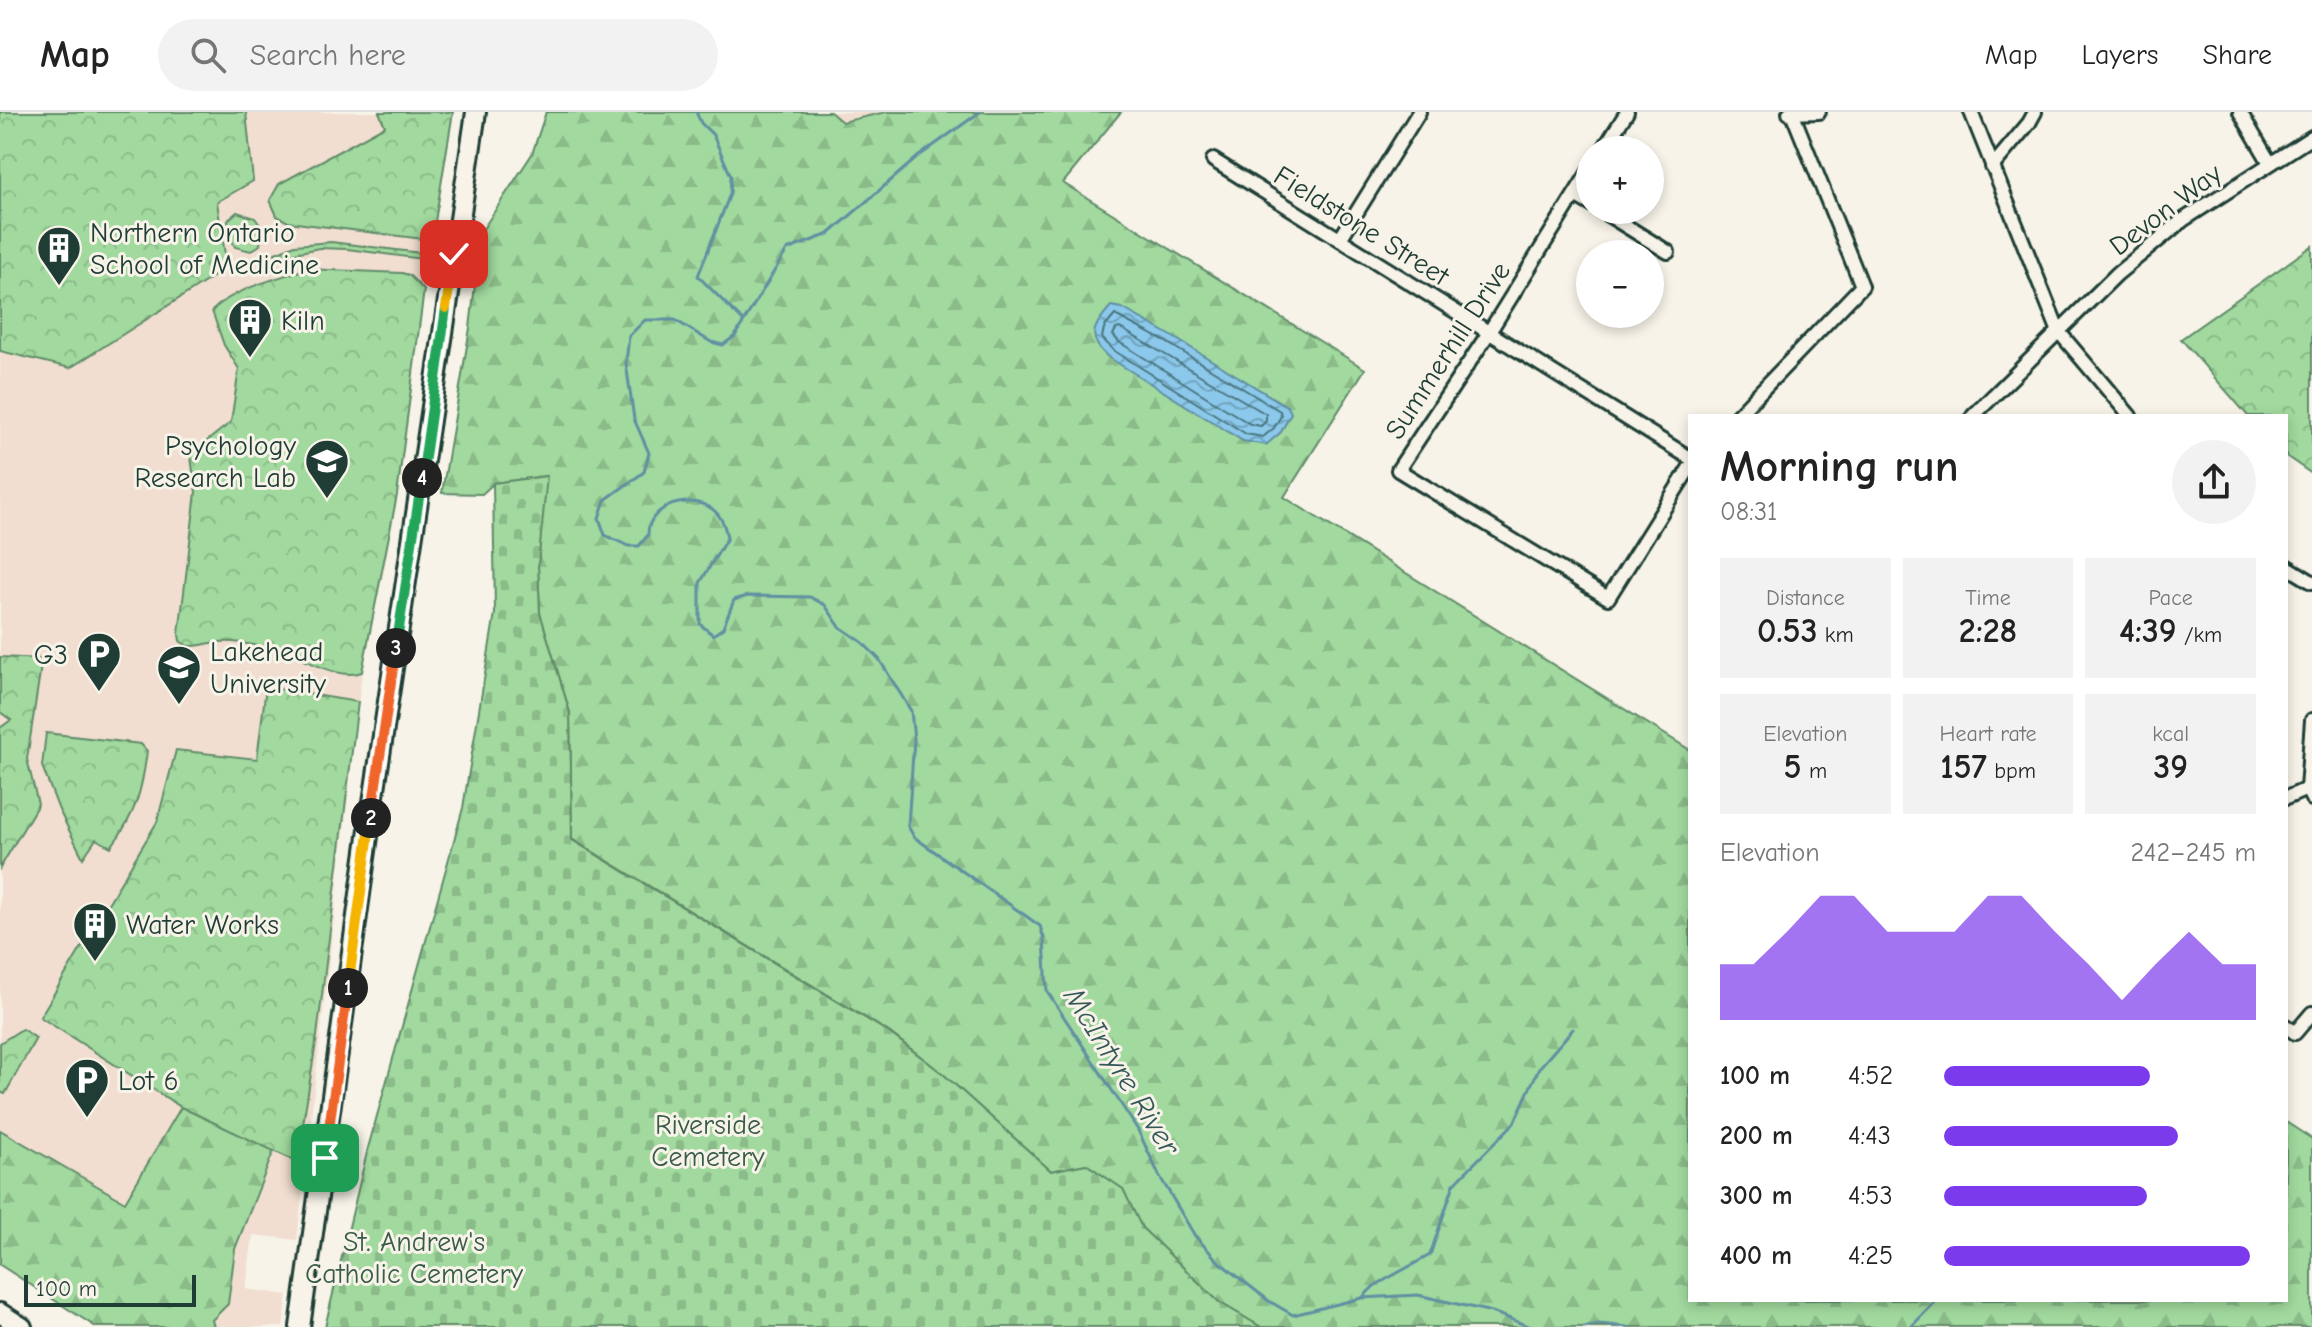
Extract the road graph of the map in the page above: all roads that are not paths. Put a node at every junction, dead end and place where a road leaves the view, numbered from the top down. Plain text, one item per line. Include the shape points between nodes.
1 (476, 112) edge
2 (1419, 112) edge
3 (1627, 112) edge
4 (1819, 112) edge
5 (1971, 112) edge
6 (2035, 112) edge
7 (2240, 112) edge
8 (1790, 113) edge
9 (1612, 136) edge
10 (2312, 137) edge
11 (1213, 160) dead end
12 (2270, 163) junction
13 (1992, 167) junction
14 (1575, 195) edge
15 (1623, 224) edge
16 (1340, 239) junction
17 (1668, 252) dead end
18 (2059, 332) junction
19 (1488, 334) junction
20 (1739, 414) edge
21 (1975, 414) edge
22 (2128, 414) edge
23 (1688, 457) edge
24 (1688, 470) edge
25 (2288, 567) edge
26 (2312, 582) edge
27 (2312, 720) edge
28 (2309, 794) edge
29 (2288, 798) edge
30 (2312, 1013) edge
31 (2288, 1028) edge
32 (0, 1313) edge
33 (22, 1327) edge
34 (300, 1327) edge

1 - 34 main road
2 - 16 street
3 - 9 street
4 - 8 street
5 - 13 street
6 - 13 street
7 - 12 street
8 - 20 street via 1862,286
10 - 12 street, Devon Way
11 - 16 street, Fieldstone Street
12 - 18 street, Devon Way via 2183,220 2117,274
13 - 18 street
14 - 19 street, Summerhill Drive
15 - 17 street
16 - 19 street, Fieldstone Street
18 - 21 street, Devon Way
18 - 22 street
19 - 23 street, Fieldstone Street
19 - 24 street, Summerhill Drive via 1398,470 1608,598
25 - 26 street
27 - 28 street
28 - 29 street
30 - 31 street via 2295,1033
32 - 33 main road

